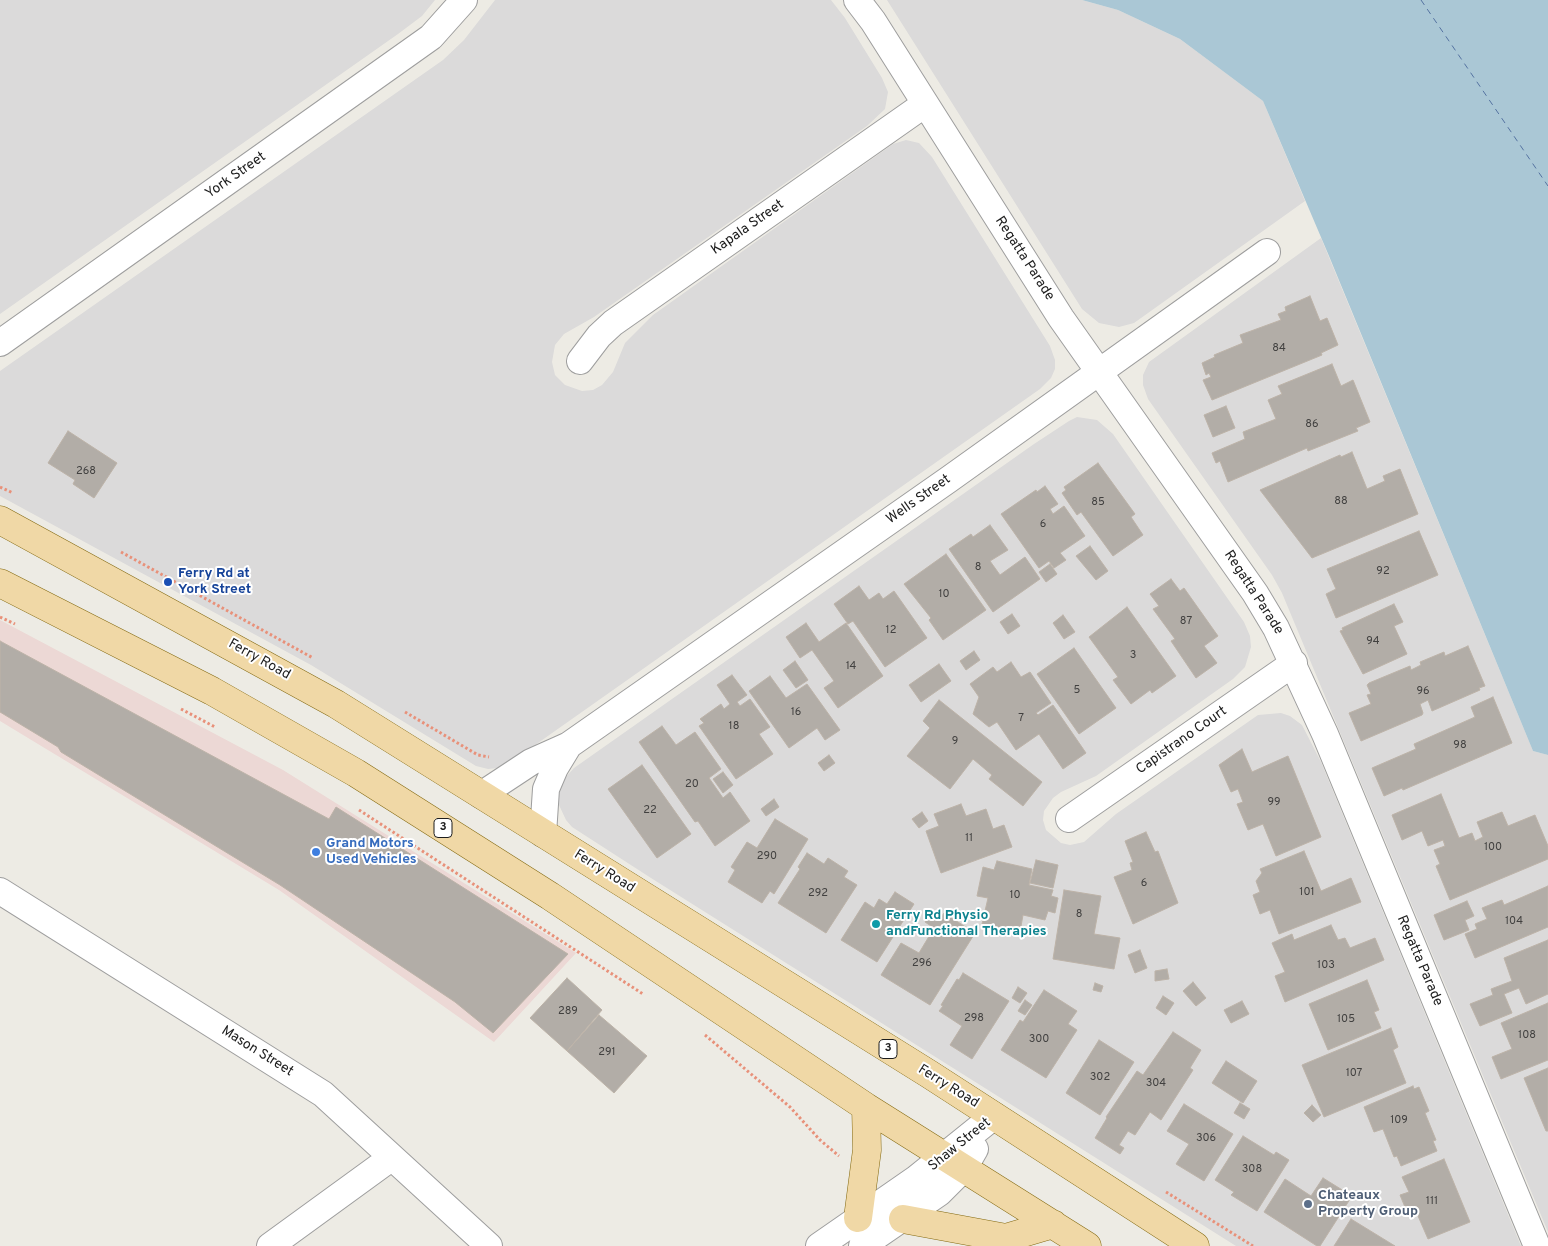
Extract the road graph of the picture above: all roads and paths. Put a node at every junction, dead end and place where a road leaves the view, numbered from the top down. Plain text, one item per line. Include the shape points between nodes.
1 (464, 0) edge
2 (858, 0) edge
3 (925, 104) junction
4 (1267, 252) dead end
5 (0, 343) edge
6 (580, 361) dead end
7 (1100, 373) junction
8 (0, 520) edge
9 (0, 583) edge
10 (0, 617) edge
11 (17, 625) dead end
12 (1294, 662) junction
13 (178, 707) dead end
14 (222, 731) dead end
15 (569, 745) junction
16 (481, 795) junction
17 (356, 809) dead end
18 (1069, 819) dead end
19 (543, 834) junction
20 (0, 891) edge
21 (646, 996) dead end
22 (704, 1034) dead end
23 (866, 1107) junction
24 (994, 1116) junction
25 (391, 1158) junction
26 (845, 1161) dead end
27 (955, 1162) junction
28 (858, 1218) junction
29 (903, 1219) junction
30 (1054, 1224) junction
31 (270, 1246) edge
32 (489, 1246) edge
33 (818, 1246) edge
34 (862, 1246) edge
35 (1087, 1246) edge
36 (1195, 1246) edge
37 (1538, 1246) edge

1 - 5 street, York Street via 431,37
2 - 3 street, Regatta Parade
3 - 6 street, Kapala Street via 613,323
3 - 7 street, Regatta Parade via 1029,269
4 - 7 street, Wells Street
7 - 12 street, Regatta Parade via 1255,593
7 - 15 street, Wells Street
8 - 16 main road, Ferry Road / 3 via 336,704
9 - 23 main road, 3 via 212,691 356,773 559,902
10 - 11 path
12 - 18 street, Capistrano Court
12 - 37 street, Regatta Parade
13 - 14 path
15 - 16 street, Wells Street via 531,762
15 - 19 street, Wells Street via 546,789
16 - 19 main road, Ferry Road / 3
17 - 21 path
19 - 24 main road, Ferry Road / 3
20 - 25 street, Mason Street via 323,1094
22 - 26 path via 790,1108
23 - 27 main road, 3
23 - 28 main road via 867,1150
24 - 27 street, Shaw Street
24 - 36 main road, Ferry Road / 3
25 - 31 street
25 - 32 street, Mason Street
27 - 28 street, Shaw Street
27 - 29 street, Shaw Street via 940,1193
27 - 30 main road, 3
28 - 33 street, Shaw Street
29 - 30 main road via 1006,1238
29 - 34 street, Shaw Street
30 - 35 main road, 3

